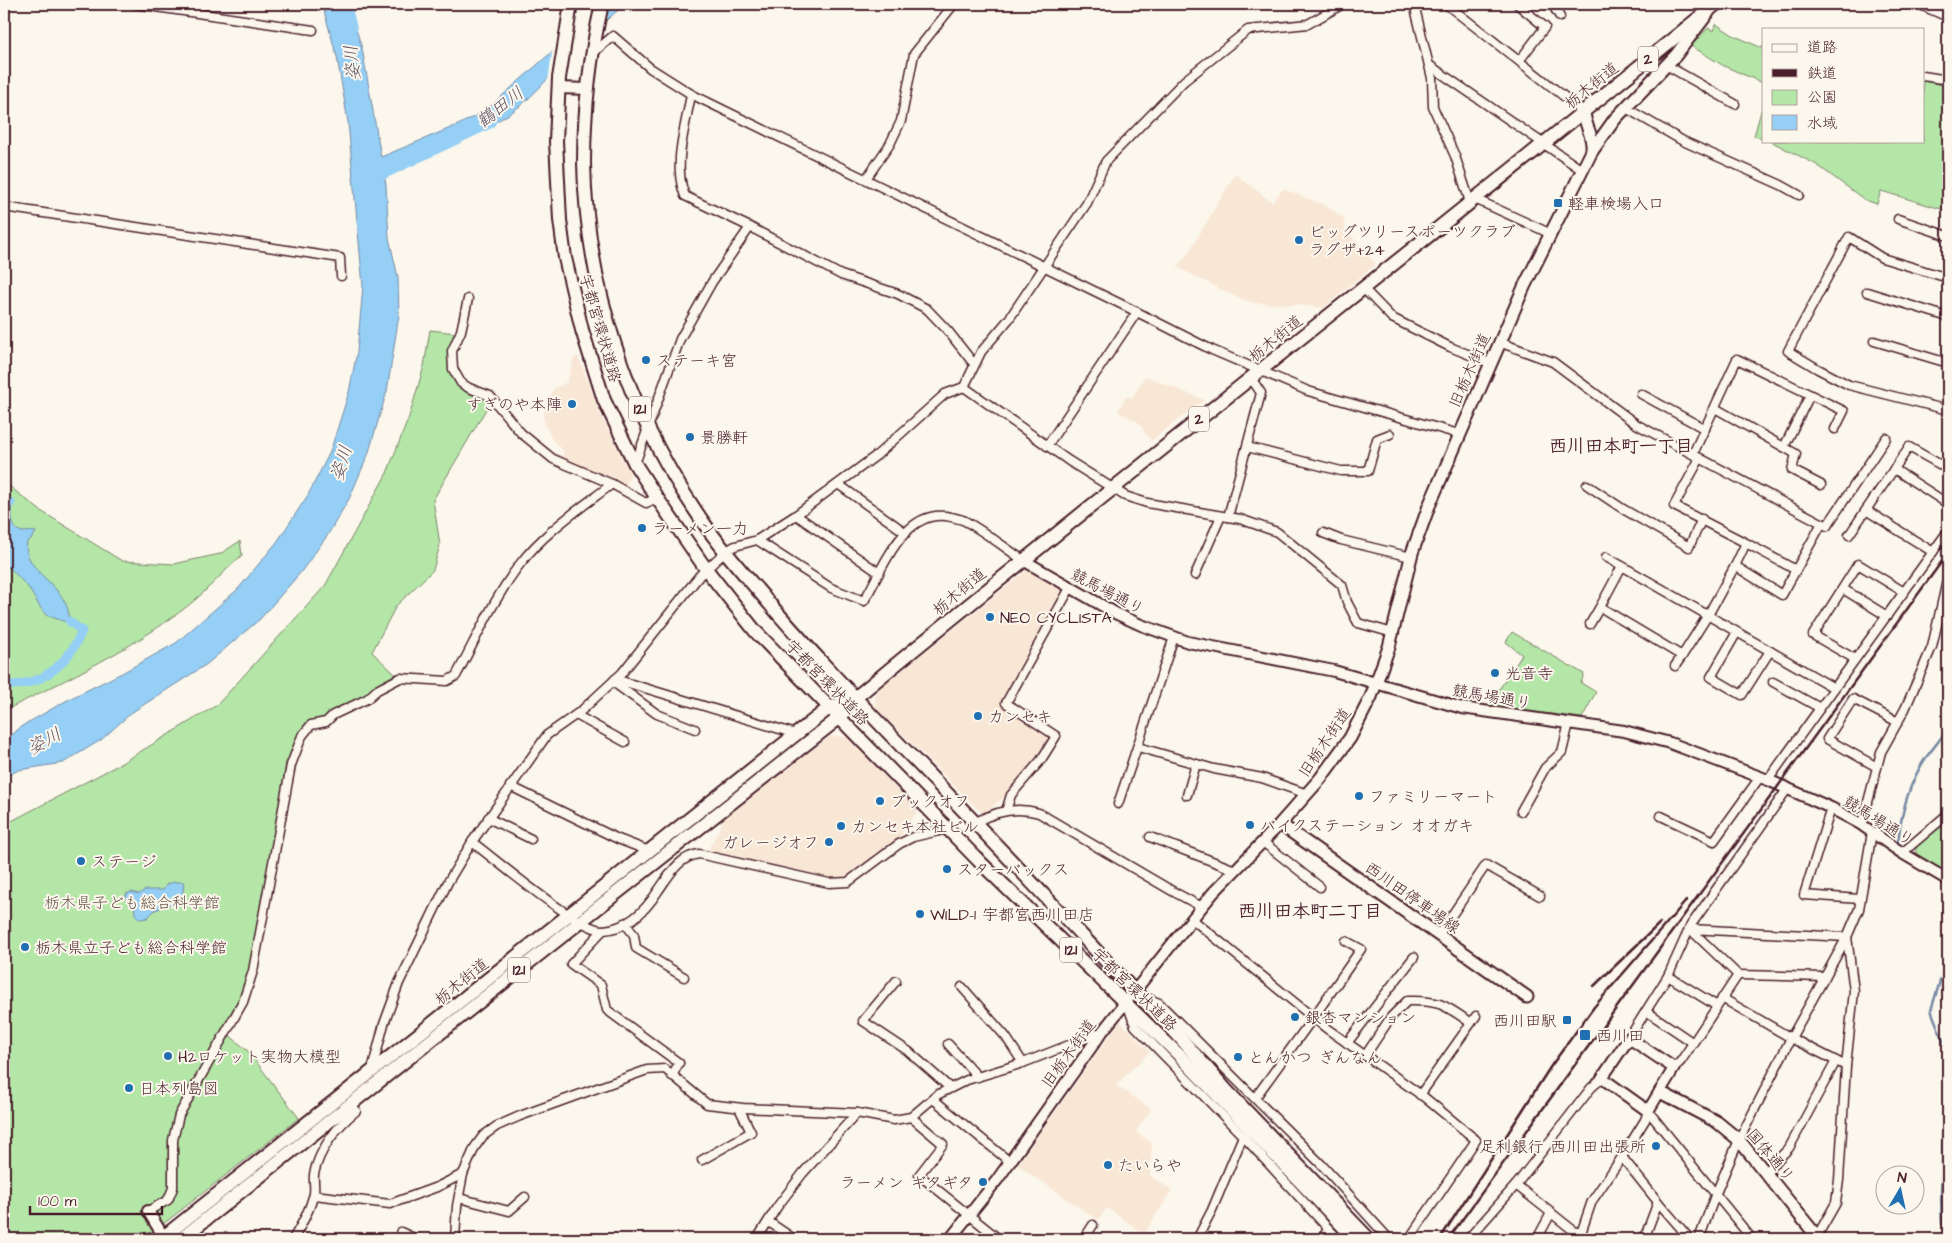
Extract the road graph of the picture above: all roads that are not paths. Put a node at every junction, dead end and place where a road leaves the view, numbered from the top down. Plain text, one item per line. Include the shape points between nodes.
1 (135, 4) edge
2 (571, 4) edge
3 (602, 4) edge
4 (954, 4) edge
5 (1343, 4) edge
6 (1414, 4) edge
7 (1446, 4) edge
8 (1517, 4) edge
9 (1552, 4) edge
10 (1713, 4) edge
11 (1918, 4) edge
12 (1560, 17) dead end
13 (1948, 17) edge
14 (313, 30) dead end
15 (593, 54) junction
16 (1518, 61) junction
17 (1429, 65) junction
18 (1666, 65) junction
19 (1924, 76) edge
20 (1948, 80) edge
21 (559, 83) junction
22 (588, 89) junction
23 (691, 94) junction
24 (1735, 104) dead end
25 (1626, 108) junction
26 (1584, 112) junction
27 (1565, 126) junction
28 (1543, 143) junction
29 (1593, 146) junction
30 (1582, 170) junction
31 (866, 179) junction
32 (1799, 195) dead end
33 (1473, 201) junction
34 (4, 208) edge
35 (1898, 219) dead end
36 (750, 228) junction
37 (1549, 234) junction
38 (1948, 236) edge
39 (1044, 267) junction
40 (341, 276) dead end
41 (1948, 278) edge
42 (1363, 288) junction
43 (1867, 292) dead end
44 (468, 299) dead end
45 (1137, 312) junction
46 (1948, 317) edge
47 (1874, 341) dead end
48 (1499, 342) junction
49 (1948, 363) edge
50 (974, 364) junction
51 (1490, 364) junction
52 (1256, 374) junction
53 (964, 387) junction
54 (1642, 394) dead end
55 (1810, 394) junction
56 (1715, 408) junction
57 (1948, 410) edge
58 (648, 428) junction
59 (1705, 429) junction
60 (1835, 429) dead end
61 (1390, 434) dead end
62 (1459, 434) junction
63 (1886, 438) dead end
64 (1047, 446) junction
65 (1784, 447) junction
66 (1247, 448) junction
67 (1696, 456) junction
68 (635, 464) junction
69 (1894, 469) junction
70 (1948, 469) edge
71 (612, 484) junction
72 (838, 484) junction
73 (1586, 484) dead end
74 (1821, 485) dead end
75 (1112, 488) junction
76 (657, 498) junction
77 (1948, 504) edge
78 (1866, 510) junction
79 (796, 515) junction
80 (1225, 516) junction
81 (1702, 519) junction
82 (1822, 523) junction
83 (1948, 531) edge
84 (906, 533) junction
85 (1323, 533) dead end
86 (1849, 535) dead end
87 (756, 540) junction
88 (1746, 543) junction
89 (726, 552) junction
90 (1933, 552) junction
91 (1411, 557) junction
92 (1606, 557) dead end
93 (1023, 560) junction
94 (1622, 566) junction
95 (1735, 566) junction
96 (706, 569) junction
97 (1796, 570) junction
98 (878, 572) junction
99 (1195, 575) dead end
100 (1948, 576) edge
101 (1070, 588) junction
102 (1842, 589) junction
103 (1904, 592) junction
104 (1600, 606) junction
105 (1708, 614) junction
106 (1887, 616) junction
107 (1590, 624) dead end
108 (1737, 632) junction
109 (1393, 633) junction
110 (1174, 637) junction
111 (1770, 651) junction
112 (1682, 656) junction
113 (1855, 659) junction
114 (1675, 666) dead end
115 (614, 680) junction
116 (1773, 682) dead end
117 (1377, 683) junction
118 (1834, 688) junction
119 (856, 698) junction
120 (829, 708) junction
121 (1820, 708) junction
122 (576, 715) junction
123 (839, 718) junction
124 (1898, 722) junction
125 (1569, 723) junction
126 (695, 729) dead end
127 (796, 734) junction
128 (625, 742) dead end
129 (1138, 747) junction
130 (1196, 764) junction
131 (1877, 767) junction
132 (1764, 778) junction
133 (510, 786) junction
134 (1788, 788) junction
135 (1307, 794) junction
136 (1187, 795) dead end
137 (1118, 804) dead end
138 (1831, 808) junction
139 (1006, 811) junction
140 (1521, 811) dead end
141 (1948, 814) edge
142 (1661, 816) dead end
143 (488, 818) junction
144 (976, 822) junction
145 (1280, 824) junction
146 (1862, 825) junction
147 (948, 829) junction
148 (1872, 832) junction
149 (1150, 837) dead end
150 (531, 839) dead end
151 (472, 842) junction
152 (1263, 842) junction
153 (649, 852) junction
154 (1902, 853) junction
155 (1235, 870) junction
156 (1948, 880) edge
157 (1320, 887) dead end
158 (1540, 896) dead end
159 (1860, 899) junction
160 (1202, 907) junction
161 (575, 918) junction
162 (1192, 919) junction
163 (625, 924) junction
164 (1690, 929) junction
165 (603, 930) junction
166 (1438, 934) junction
167 (1846, 937) junction
168 (1346, 941) dead end
169 (1414, 957) dead end
170 (1738, 975) junction
171 (1668, 976) junction
172 (684, 977) dead end
173 (1824, 977) junction
174 (896, 982) dead end
175 (962, 987) dead end
176 (1135, 992) junction
177 (1527, 997) dead end
178 (1722, 998) junction
179 (1126, 1003) junction
180 (1717, 1006) junction
181 (1646, 1011) junction
182 (1313, 1018) junction
183 (1102, 1032) junction
184 (1629, 1038) junction
185 (1791, 1038) junction
186 (1692, 1042) junction
187 (1347, 1043) junction
188 (948, 1044) dead end
189 (1365, 1056) junction
190 (1836, 1062) junction
191 (1023, 1063) junction
192 (1846, 1066) junction
193 (1674, 1068) junction
194 (371, 1074) junction
195 (672, 1076) junction
196 (978, 1077) junction
197 (1602, 1078) junction
198 (950, 1088) junction
199 (1660, 1092) junction
200 (1420, 1094) junction
201 (1255, 1098) junction
202 (932, 1099) junction
203 (739, 1108) junction
204 (356, 1111) dead end
205 (1648, 1111) junction
206 (857, 1113) junction
207 (911, 1116) junction
208 (1243, 1136) junction
209 (1739, 1140) junction
210 (1622, 1157) junction
211 (702, 1160) dead end
212 (1010, 1162) junction
213 (1765, 1173) junction
214 (463, 1174) junction
215 (1516, 1185) junction
216 (1315, 1189) junction
217 (1716, 1193) junction
218 (314, 1195) junction
219 (525, 1197) dead end
220 (459, 1198) junction
221 (1658, 1202) junction
222 (148, 1211) joint
223 (1551, 1213) junction
224 (969, 1216) junction
225 (769, 1222) junction
226 (1093, 1226) dead end
227 (1329, 1229) junction
228 (401, 1232) dead end
229 (1580, 1236) edge
230 (1817, 1238) edge
231 (163, 1239) edge
232 (182, 1239) edge
233 (293, 1239) edge
234 (416, 1239) edge
235 (455, 1239) edge
236 (757, 1239) edge
237 (794, 1239) edge
238 (950, 1239) edge
239 (999, 1239) edge
240 (1084, 1239) edge
241 (1197, 1239) edge
242 (1321, 1239) edge
243 (1338, 1239) edge
244 (1356, 1239) edge
245 (1369, 1239) edge
246 (1389, 1239) edge
247 (1409, 1239) edge
248 (1468, 1239) edge
249 (1537, 1239) edge
250 (1644, 1239) edge
251 (1690, 1239) edge
252 (1699, 1239) edge
253 (1752, 1239) edge

1 - 14 street
2 - 21 main road, 宇都宮環状道路 / 121
3 - 15 main road, 宇都宮環状道路 / 121
4 - 31 street via 914,54 901,121
5 - 39 street via 1308,24 1248,30 1184,81 1106,161 1087,203
6 - 17 street
7 - 16 street
8 - 16 street via 1545,27
9 - 12 street
10 - 18 main road, 旧栃木街道
10 - 26 main road, 栃木街道 / 2
11 - 13 street
15 - 22 main road, 宇都宮環状道路 / 121
15 - 23 street via 613,36 650,68
16 - 26 street
17 - 28 street
17 - 33 street via 1433,107
18 - 24 street
18 - 25 main road, 旧栃木街道
18 - 29 main road via 1660,66 1613,115
19 - 20 street
21 - 22 street
21 - 68 main road, 宇都宮環状道路 / 121 via 557,175 565,258 594,372
22 - 58 main road, 宇都宮環状道路 / 121 via 584,162 594,254 622,364
23 - 31 street
23 - 36 street via 679,165 684,196
25 - 29 main road, 旧栃木街道
25 - 32 street via 1683,141
26 - 27 main road, 栃木街道 / 2
26 - 29 main road
27 - 28 main road, 栃木街道 / 2
27 - 29 main road via 1578,127 1588,134
28 - 30 street
28 - 33 main road, 栃木街道 / 2
29 - 30 main road, 旧栃木街道
30 - 37 main road, 旧栃木街道
31 - 39 street
33 - 37 street
33 - 42 main road, 栃木街道 / 2
34 - 40 street via 340,258
35 - 38 street
36 - 50 street via 841,275 898,294 927,309
36 - 58 street via 712,282 684,331
37 - 48 main road, 旧栃木街道
39 - 45 street
39 - 50 street
41 - 57 street via 1882,258 1849,237 1788,351 1849,385
42 - 51 street via 1392,318
42 - 52 main road, 栃木街道 / 2
43 - 46 street
44 - 71 street via 462,331 452,352 457,377 469,388 490,396 521,433 552,458
45 - 52 street
45 - 64 street
47 - 49 street
48 - 51 main road, 旧栃木街道
48 - 67 street via 1553,362 1636,424
50 - 53 street
51 - 62 main road, 旧栃木街道
52 - 62 street
52 - 66 street via 1261,393
52 - 75 main road, 栃木街道 / 2
53 - 64 street
53 - 72 street via 945,394 877,455
54 - 59 street
55 - 56 street via 1737,359
55 - 60 street via 1844,411
55 - 65 street
56 - 59 street
56 - 65 street
58 - 68 street
58 - 89 main road, 宇都宮環状道路 / 121 via 690,503
59 - 67 street
61 - 66 street via 1377,439 1368,472 1341,471
62 - 91 main road, 旧栃木街道
63 - 82 street via 1827,526
64 - 75 street
65 - 74 street via 1796,454 1792,470
66 - 80 street
67 - 81 street via 1674,506
67 - 82 street
68 - 76 main road, 宇都宮環状道路 / 121
69 - 70 street via 1909,447
69 - 77 street
69 - 78 street
71 - 76 street via 646,503
71 - 222 street via 556,527 520,563 456,676 447,681 400,678 326,722 310,725 302,736 291,765 253,971 243,1002 179,1115 173,1140 173,1188 168,1200
72 - 79 street
72 - 84 street
73 - 81 street via 1688,547
75 - 80 street via 1147,503
75 - 93 main road, 栃木街道 / 2
76 - 96 main road, 宇都宮環状道路 / 121
78 - 86 street
78 - 90 street
79 - 87 street
79 - 98 street
80 - 99 street
80 - 109 street via 1277,532 1342,585 1358,623
81 - 88 street
82 - 97 street
83 - 90 street
84 - 93 street via 921,520 939,514 948,516 964,520
84 - 98 street
85 - 91 street
87 - 89 street
87 - 98 street via 831,588 864,601
88 - 95 street
88 - 97 street
89 - 96 street
89 - 119 main road, 宇都宮環状道路 / 121 via 781,618
90 - 103 street
91 - 109 main road, 旧栃木街道
92 - 94 street
93 - 101 street, 競馬場通り
93 - 119 main road, 栃木街道 / 2
94 - 104 street
94 - 105 street
95 - 97 street via 1782,595
95 - 105 street
96 - 115 street
96 - 120 main road, 宇都宮環状道路 / 121 via 756,632
100 - 124 street via 1932,647
101 - 110 street, 競馬場通り via 1117,614
101 - 139 street via 1006,703 1056,736 1041,760 1011,795
102 - 103 street via 1858,564
102 - 106 street
102 - 113 street via 1813,635
103 - 106 street
104 - 107 street
104 - 112 street
105 - 108 street
105 - 112 street
106 - 113 street
108 - 111 street
108 - 111 street via 1711,678 1742,695
109 - 117 main road, 旧栃木街道
110 - 117 street, 競馬場通り
110 - 129 street
111 - 118 street
112 - 114 street
113 - 118 street
115 - 122 street
115 - 126 street via 657,714
115 - 127 street
116 - 121 street
117 - 125 street, 競馬場通り via 1462,708
117 - 135 main road, 旧栃木街道 via 1350,738
118 - 121 street
119 - 120 main road, 栃木街道 / 121
119 - 123 main road, 栃木街道 / 121
119 - 144 main road, 宇都宮環状道路 / 121
120 - 123 main road, 宇都宮環状道路 / 121
120 - 127 main road, 栃木街道 / 121
121 - 132 street
122 - 128 street
122 - 133 street via 547,735
123 - 147 main road, 宇都宮環状道路 / 121
123 - 161 main road, 栃木街道 / 121
124 - 131 street via 1881,752
124 - 131 street via 1853,699 1827,739
125 - 132 street, 競馬場通り via 1645,735
125 - 140 street via 1562,752 1544,768
127 - 153 main road, 栃木街道 / 121
129 - 130 street
129 - 137 street
130 - 135 street via 1262,778
130 - 136 street
131 - 146 street
132 - 134 street, 競馬場通り
132 - 142 street via 1714,841
133 - 143 street
133 - 153 street
134 - 138 street, 競馬場通り
134 - 164 street
135 - 145 main road, 旧栃木街道
138 - 146 street, 競馬場通り
138 - 159 street via 1804,895
139 - 144 street
139 - 160 street via 1020,809 1047,816
141 - 154 street
143 - 150 street
143 - 151 street
144 - 176 main road, 宇都宮環状道路 / 121
145 - 152 street, 旧栃木街道
145 - 166 main road, 西川田停車場線
146 - 148 street, 競馬場通り
147 - 163 street via 899,844 854,879 840,883 692,855 672,870 648,906
147 - 179 main road, 宇都宮環状道路 / 121
148 - 154 street, 競馬場通り
148 - 159 street
149 - 155 street
151 - 161 street via 558,909
151 - 194 street via 448,882 399,983
152 - 155 street, 旧栃木街道
152 - 157 street
153 - 161 main road, 栃木街道 / 121
154 - 156 street, 競馬場通り
155 - 160 street, 旧栃木街道
158 - 166 street via 1486,865
159 - 167 street via 1859,909
160 - 162 street, 旧栃木街道
161 - 165 street
161 - 194 main road, 栃木街道 / 121
161 - 232 main road, 栃木街道 / 121
162 - 176 street, 旧栃木街道
162 - 182 street
163 - 165 street
163 - 172 street via 634,935 636,948
164 - 167 street
164 - 170 street
164 - 171 street
165 - 195 street via 571,964 600,985 607,1010 679,1063
166 - 177 main road, 西川田停車場線
167 - 173 street
167 - 192 street via 1854,992
168 - 182 street via 1361,949
169 - 187 street
170 - 173 street
170 - 178 street
171 - 180 street
171 - 181 street
173 - 185 street
174 - 198 street via 863,1021 908,1051
175 - 191 street via 1006,1037
176 - 179 street, 旧栃木街道
176 - 201 street via 1158,1003
176 - 216 main road, 宇都宮環状道路 / 121 via 1177,1034
178 - 180 street
178 - 185 street
179 - 183 street, 旧栃木街道
179 - 208 street via 1135,1026
179 - 216 main road, 宇都宮環状道路 / 121
180 - 186 street
181 - 184 street
181 - 186 street
182 - 187 street
182 - 201 street
183 - 191 street
183 - 212 street, 旧栃木街道
184 - 193 street
184 - 197 street
185 - 190 street
185 - 209 street
186 - 193 street
187 - 189 street
188 - 196 street
189 - 200 street
189 - 200 street via 1391,1017 1407,1001 1425,1000 1444,1005 1473,1020
190 - 192 street
190 - 213 street via 1789,1148
191 - 196 street
192 - 230 street via 1836,1203
193 - 199 street
194 - 231 main road, 栃木街道 / 121
195 - 203 street via 707,1104
195 - 214 street via 664,1069 647,1070 497,1126 475,1147
196 - 198 street
197 - 205 street
197 - 215 street
198 - 202 street
199 - 205 street
199 - 209 main road, 国体通り via 1716,1122
200 - 247 street via 1476,1140
201 - 246 street
202 - 207 street
202 - 212 street
203 - 206 street
203 - 211 street via 751,1132
204 - 218 street via 342,1122 320,1156 314,1176
205 - 210 street
205 - 217 street
206 - 207 street via 894,1120
206 - 225 street via 803,1173
207 - 224 street via 943,1144 919,1175
208 - 227 street
208 - 241 street
209 - 213 main road, 国体通り
209 - 217 street
210 - 221 street
210 - 229 street via 1592,1201
212 - 224 street, 旧栃木街道
213 - 230 main road, 国体通り
214 - 218 street via 390,1204
214 - 220 street
215 - 223 street
215 - 248 street
216 - 244 main road, 宇都宮環状道路 / 121
216 - 245 main road, 宇都宮環状道路 / 121
217 - 252 street
217 - 253 street
218 - 233 street
219 - 220 street via 510,1211
220 - 235 street
221 - 250 street
221 - 251 street
222 - 231 street
223 - 229 street
223 - 249 street
224 - 238 street, 旧栃木街道
224 - 239 street
225 - 236 street
225 - 237 street
226 - 240 street
227 - 242 street
227 - 243 street
228 - 234 street

